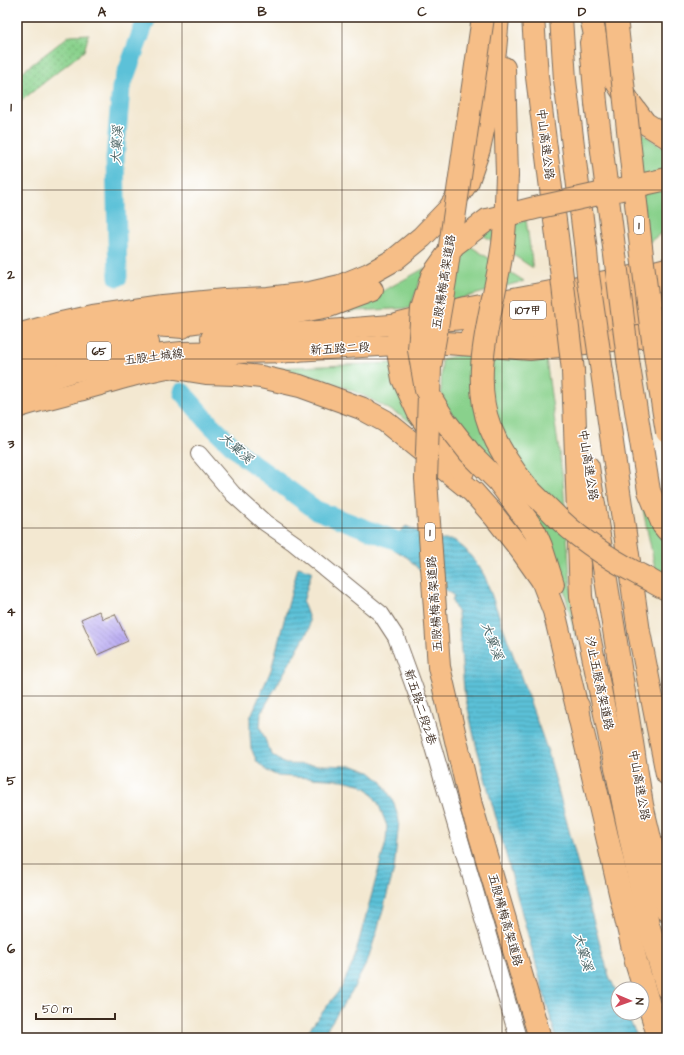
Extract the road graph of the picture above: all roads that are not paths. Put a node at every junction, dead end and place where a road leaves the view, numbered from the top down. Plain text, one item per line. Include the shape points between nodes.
1 (483, 17) edge
2 (500, 17) edge
3 (533, 17) edge
4 (561, 17) edge
5 (590, 17) edge
6 (616, 17) edge
7 (667, 137) edge
8 (667, 178) edge
9 (667, 269) edge
10 (664, 297) edge
11 (400, 324) junction
12 (667, 334) edge
13 (17, 335) edge
14 (294, 342) junction
15 (432, 342) junction
16 (397, 346) junction
17 (175, 347) junction
18 (17, 354) edge
19 (573, 371) junction
20 (17, 373) edge
21 (17, 388) edge
22 (17, 408) edge
23 (667, 432) edge
24 (199, 454) dead end
25 (667, 530) edge
26 (542, 580) junction
27 (667, 588) edge
28 (639, 632) junction
29 (580, 720) junction
30 (667, 739) edge
31 (667, 774) edge
32 (667, 910) edge
33 (667, 988) edge
34 (518, 1038) edge
35 (540, 1038) edge
36 (659, 1038) edge

1 - 35 highway, 五股楊梅高架道路 / 1, bridge via 430,367 426,479 439,667 471,805
2 - 13 highway via 487,112 479,149 468,180 450,209 394,260 340,286 310,293 162,306 93,316
2 - 17 highway via 492,151 482,183 462,216 441,241 376,288 329,306 287,314 222,318
2 - 27 highway, bridge via 506,206 503,245 482,369 485,409 499,446 512,466 526,485 560,520 587,543 617,563
3 - 19 highway, 中山高速公路, bridge via 537,77
4 - 28 highway, bridge via 565,80 588,275
5 - 7 highway via 598,48 612,76 645,123
5 - 25 highway, bridge via 596,103 629,367 649,491
6 - 23 highway, 1, bridge via 643,267
8 - 29 highway, bridge via 487,220 454,244 432,276 422,309 419,350 426,390 445,421 498,481 535,532 552,582 573,664
9 - 11 highway via 465,308
10 - 11 main road, 新五路二段 / 107甲
10 - 15 main road, 新五路二段 / 107甲
11 - 14 main road, 新五路二段 / 107甲
11 - 16 highway
12 - 15 highway via 530,349
14 - 16 main road, 新五路二段 / 107甲
14 - 17 highway, 五股土城線 / 65
14 - 17 main road, 新五路二段 / 107甲
15 - 16 main road, 新五路二段 / 107甲
16 - 26 highway via 402,379 418,414 456,463 513,526
17 - 18 main road, 新五路二段 / 107甲 via 138,326 66,338
17 - 20 highway, 五股土城線 / 65 via 161,341 117,346
17 - 21 highway, 五股土城線 / 65 via 144,357 72,371
17 - 22 main road, 新五路二段 / 107甲 via 110,381
17 - 26 highway via 206,373 261,377 300,386 361,408 385,421 473,492
19 - 32 highway, 中山高速公路 via 642,805
19 - 33 highway, 汐止五股高架道路 via 581,597 648,924
24 - 34 street, 新五路二段2巷 via 233,494 259,518 382,614 396,637 420,706
26 - 29 highway via 554,611
28 - 30 highway
28 - 31 highway
29 - 36 highway via 636,962

